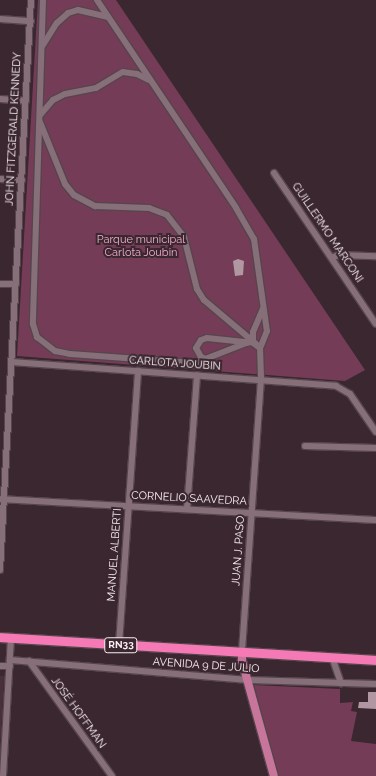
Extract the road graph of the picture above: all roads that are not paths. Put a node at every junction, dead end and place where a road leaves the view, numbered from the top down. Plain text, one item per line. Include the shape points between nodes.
1 (31, 0) edge
2 (43, 0) edge
3 (97, 0) edge
4 (108, 17) junction
5 (0, 19) edge
6 (30, 20) junction
7 (42, 47) junction
8 (150, 81) junction
9 (0, 99) edge
10 (26, 101) junction
11 (40, 118) junction
12 (274, 173) dead end
13 (0, 179) edge
14 (22, 180) junction
15 (376, 256) edge
16 (332, 258) junction
17 (0, 284) edge
18 (16, 284) junction
19 (264, 306) junction
20 (376, 324) edge
21 (246, 342) junction
22 (256, 344) junction
23 (208, 360) junction
24 (12, 362) junction
25 (138, 371) junction
26 (197, 375) junction
27 (261, 380) junction
28 (376, 432) edge
29 (305, 446) dead end
30 (376, 448) edge
31 (2, 499) edge
32 (128, 506) junction
33 (187, 509) junction
34 (251, 513) junction
35 (376, 520) edge
36 (0, 570) edge
37 (0, 637) edge
38 (11, 638) junction
39 (119, 644) junction
40 (242, 652) junction
41 (332, 657) junction
42 (376, 660) edge
43 (29, 661) junction
44 (10, 663) junction
45 (0, 666) edge
46 (248, 680) junction
47 (341, 683) junction
48 (376, 684) edge
49 (2, 756) edge
50 (3, 776) edge
51 (112, 776) edge
52 (274, 776) edge

1 - 6 street, JOHN FITZGERALD KENNEDY
2 - 7 street
3 - 4 street
4 - 7 street via 95,11 78,10 68,13 54,27
4 - 8 street
5 - 6 street
6 - 10 street, JOHN FITZGERALD KENNEDY
7 - 11 street
8 - 11 street via 137,74 123,72 96,88 65,94 53,100
8 - 19 street via 236,208 254,239
9 - 10 street
10 - 14 street, JOHN FITZGERALD KENNEDY
11 - 22 street via 65,184 74,196 95,206 149,208 167,215 184,237 197,289 204,300
11 - 23 street via 33,324 37,337 55,351 70,354 195,363
12 - 16 street, GUILLERMO MARCONI
13 - 14 street
14 - 18 street, JOHN FITZGERALD KENNEDY
15 - 16 street via 338,255
16 - 20 street, GUILLERMO MARCONI
17 - 18 street
18 - 24 street, JOHN FITZGERALD KENNEDY
19 - 22 street via 253,332
19 - 22 street via 267,331
21 - 22 street
21 - 23 street
21 - 23 street via 207,338 201,340 196,348 201,357
22 - 27 street, JUAN J. PASO
24 - 25 street, CARLOTA JOUBIN
24 - 31 street, JOHN FITZGERALD KENNEDY
25 - 26 street, CARLOTA JOUBIN
25 - 32 street, MANUEL ALBERTI
26 - 27 street, CARLOTA JOUBIN
26 - 33 street
27 - 28 street, CARLOTA JOUBIN via 336,386 350,394
27 - 34 street, JUAN J. PASO
29 - 30 street
31 - 32 street, CORNELIO SAAVEDRA
31 - 36 street, JOHN FITZGERALD KENNEDY
32 - 33 street, CORNELIO SAAVEDRA
32 - 39 street, MANUEL ALBERTI
33 - 34 street, CORNELIO SAAVEDRA
34 - 35 street, CORNELIO SAAVEDRA
34 - 40 street, JUAN J. PASO
37 - 38 highway, RN33
38 - 39 highway, RN33
38 - 44 street
39 - 40 highway, RN33
40 - 41 highway, RN33
40 - 46 main road
41 - 42 highway, RN33
41 - 47 street
43 - 44 street, AVENIDA 9 DE JULIO
43 - 46 street, AVENIDA 9 DE JULIO
43 - 51 street, JOSÉ HOFFMAN
44 - 45 street, AVENIDA 9 DE JULIO
44 - 49 street
46 - 47 street, AVENIDA 9 DE JULIO
46 - 52 main road
47 - 48 street, AVENIDA 9 DE JULIO
49 - 50 street

